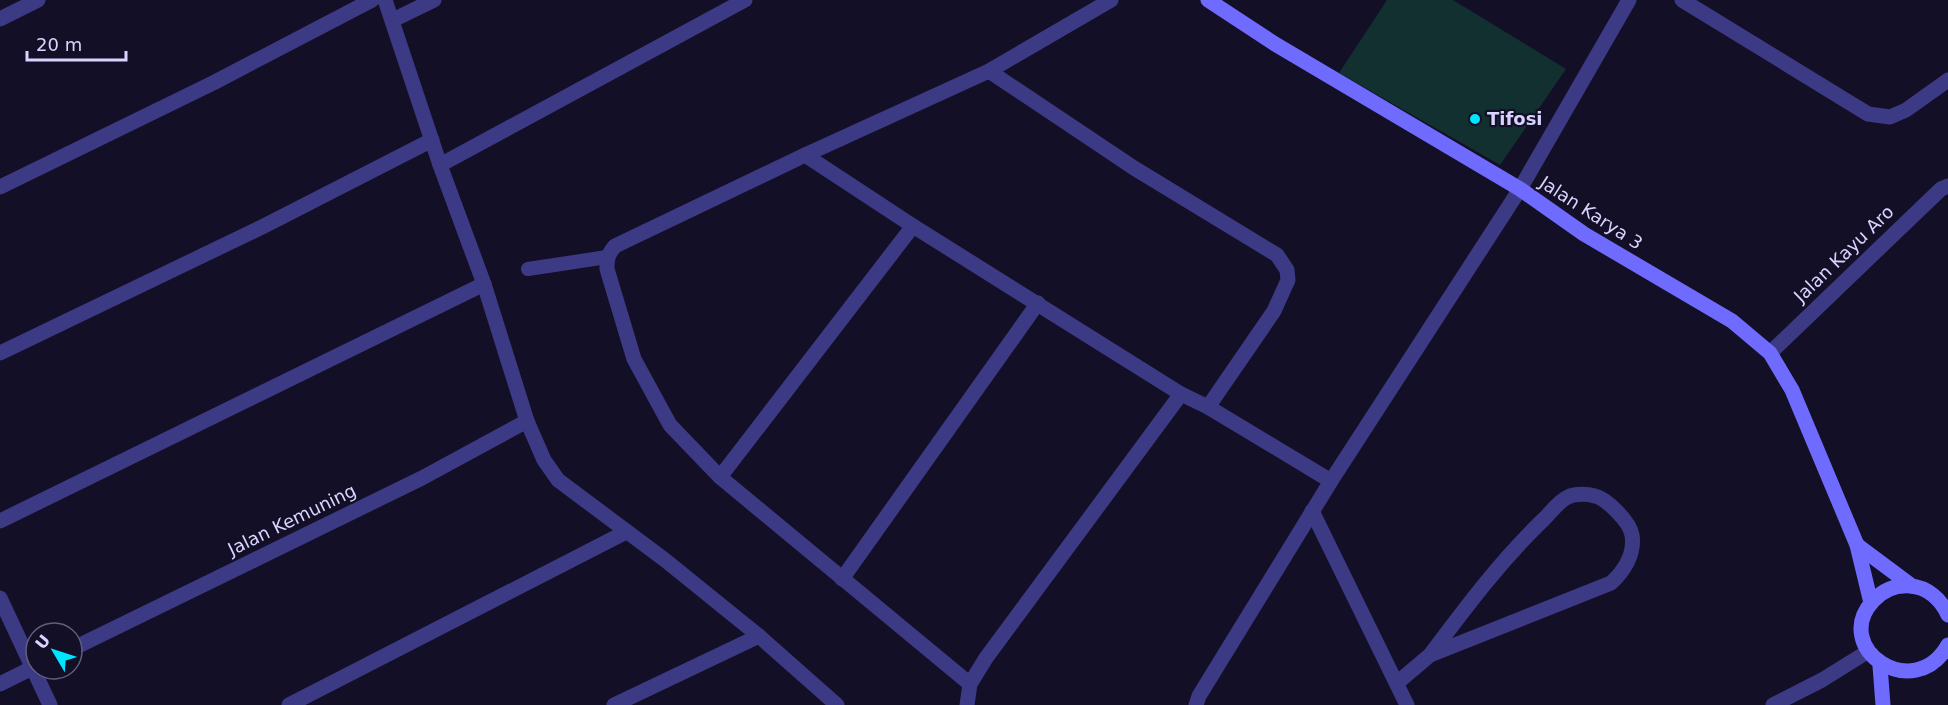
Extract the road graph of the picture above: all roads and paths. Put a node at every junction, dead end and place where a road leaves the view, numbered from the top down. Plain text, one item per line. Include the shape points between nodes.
1 (38, 0) edge
2 (372, 0) edge
3 (385, 0) edge
4 (434, 0) edge
5 (745, 0) edge
6 (1110, 0) edge
7 (1208, 0) edge
8 (1629, 0) edge
9 (1682, 0) edge
10 (0, 19) edge
11 (393, 20) junction
12 (989, 71) junction
13 (1948, 80) edge
14 (432, 140) junction
15 (805, 155) junction
16 (440, 165) junction
17 (1948, 186) edge
18 (0, 187) edge
19 (1520, 189) junction
20 (913, 226) junction
21 (607, 257) junction
22 (528, 269) dead end
23 (484, 284) junction
24 (1038, 303) junction
25 (0, 353) edge
26 (1770, 353) junction
27 (1181, 394) junction
28 (1208, 407) junction
29 (527, 421) junction
30 (720, 477) junction
31 (1331, 481) junction
32 (1312, 511) junction
33 (0, 521) edge
34 (627, 532) junction
35 (1857, 545) junction
36 (842, 579) junction
37 (1912, 586) junction
38 (0, 597) edge
39 (1871, 603) junction
40 (1948, 613) edge
41 (759, 636) junction
42 (84, 643) edge
43 (1948, 645) edge
44 (24, 646) edge
45 (1867, 652) junction
46 (1430, 655) junction
47 (1880, 666) junction
48 (24, 672) edge
49 (40, 681) edge
50 (1397, 683) junction
51 (0, 684) edge
52 (970, 684) junction
53 (1200, 702) edge
54 (50, 705) edge
55 (289, 705) edge
56 (614, 705) edge
57 (837, 705) edge
58 (968, 705) edge
59 (1407, 705) edge
60 (1773, 705) edge
61 (1883, 705) edge

1 - 10 street
2 - 18 street
3 - 11 street
4 - 11 street
5 - 16 street
6 - 12 street
7 - 19 street, Jalan Karya 3
8 - 19 street
9 - 13 street via 1868,114 1890,117
11 - 14 street
12 - 15 street
12 - 28 street via 1134,168 1277,255 1287,270 1288,280 1274,310
14 - 16 street
14 - 25 street
15 - 20 street
15 - 21 street via 615,246
16 - 23 street
17 - 26 street, Jalan Kayu Aro
19 - 26 street, Jalan Karya 3 via 1584,234 1732,321
19 - 31 street
20 - 24 street
20 - 30 street
21 - 22 lane
21 - 30 street via 607,269 634,359 670,425
23 - 29 street
23 - 33 street
24 - 27 street
24 - 36 street
26 - 35 street, Jalan Karya 3 via 1792,390
27 - 28 street
27 - 52 street
28 - 31 street
29 - 34 street via 558,480
29 - 42 street, Jalan Kemuning via 411,483
30 - 36 street
31 - 32 street
32 - 50 street
32 - 53 street
34 - 41 street
34 - 55 street
35 - 37 street
35 - 39 street, Jalan Karya 3
36 - 52 street
37 - 39 street via 1889,589
37 - 40 street via 1933,595
38 - 44 street
39 - 45 street via 1862,627
41 - 56 street
41 - 57 street
43 - 47 street via 1941,658 1918,673 1892,672
45 - 47 street
45 - 60 street
46 - 46 street via 1611,583 1623,571 1630,555 1632,534 1621,514 1597,496 1567,497 1482,585
46 - 50 street
47 - 61 street
48 - 51 street
49 - 54 street
50 - 59 street
52 - 58 street

